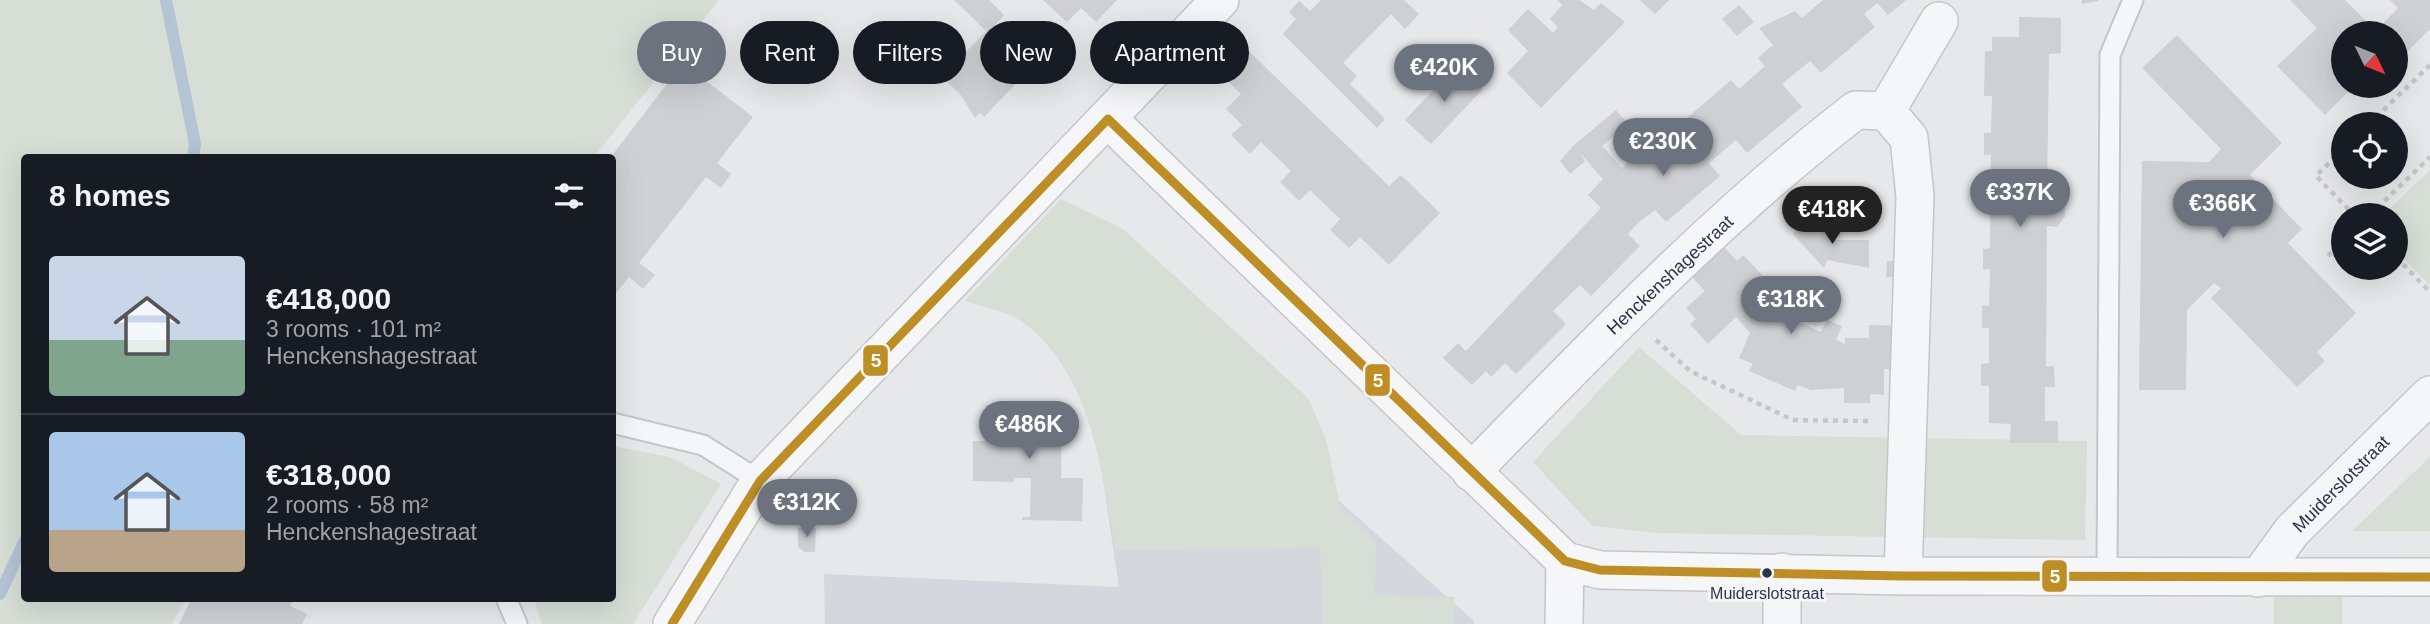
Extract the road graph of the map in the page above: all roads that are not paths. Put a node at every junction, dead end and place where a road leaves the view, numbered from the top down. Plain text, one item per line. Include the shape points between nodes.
1 (1220, 0) edge
2 (2133, 0) edge
3 (1939, 21) dead end
4 (1886, 111) junction
5 (1108, 119) junction
6 (2430, 395) edge
7 (616, 424) edge
8 (1471, 472) junction
9 (760, 481) junction
10 (1565, 561) junction
11 (1782, 572) junction
12 (2107, 575) junction
13 (1903, 576) junction
14 (2430, 577) edge
15 (2258, 578) junction
16 (508, 602) edge
17 (517, 624) edge
18 (672, 624) edge
19 (1564, 624) edge
20 (1782, 624) edge

1 - 5 street
2 - 12 lane via 2110,55
3 - 4 street
4 - 8 street, Henckenshagestraat via 1856,110 1811,144 1627,313
4 - 13 street via 1909,138 1915,196
5 - 8 street
5 - 9 street
6 - 15 street, Muiderslotstraat via 2292,531
7 - 9 lane via 703,445
8 - 10 street
9 - 18 street
10 - 11 street via 1600,570
10 - 19 street
11 - 13 street
11 - 20 street
12 - 13 street
12 - 15 street
14 - 15 street
16 - 17 lane

